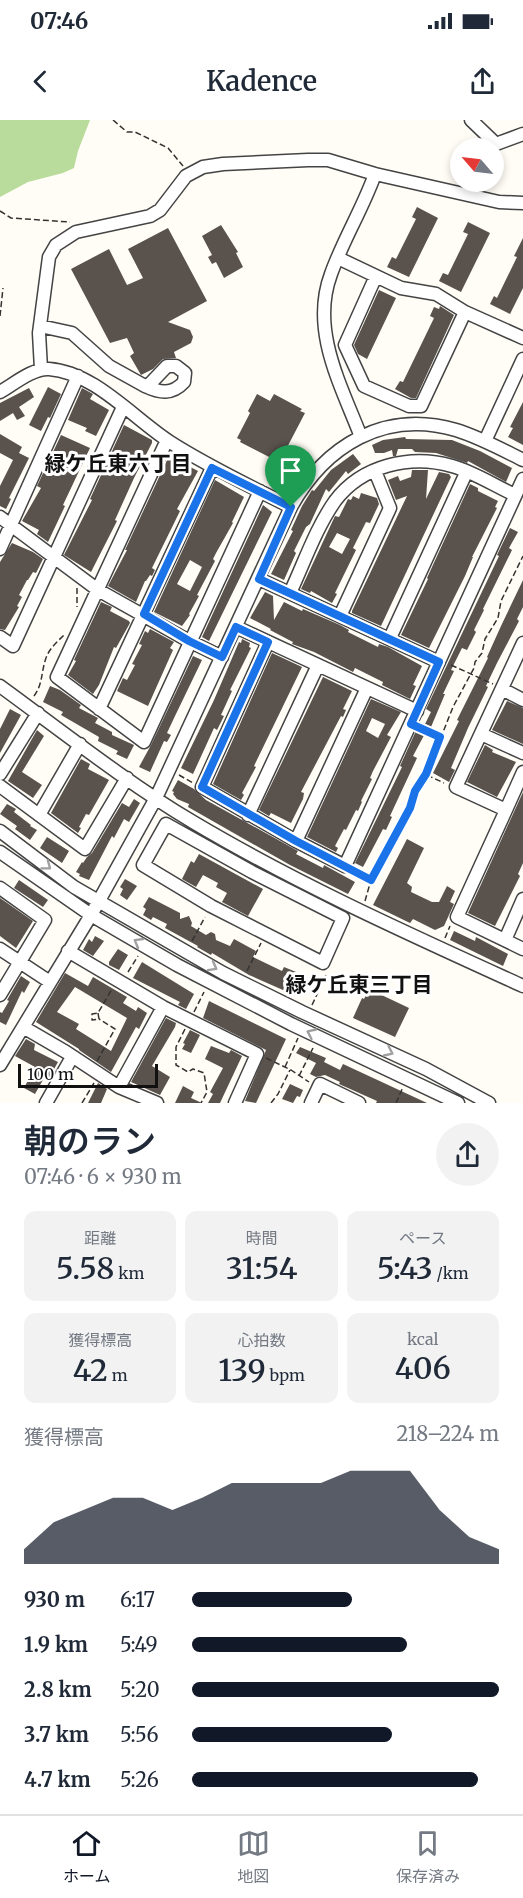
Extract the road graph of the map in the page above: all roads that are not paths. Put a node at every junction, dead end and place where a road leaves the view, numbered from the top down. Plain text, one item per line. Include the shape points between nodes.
1 (471, 120) edge
2 (523, 134) edge
3 (375, 174) junction
4 (523, 203) edge
5 (338, 258) junction
6 (376, 276) junction
7 (465, 312) junction
8 (40, 326) junction
9 (523, 338) edge
10 (523, 359) edge
11 (41, 369) junction
12 (78, 376) junction
13 (147, 387) dead end
14 (0, 392) edge
15 (123, 407) junction
16 (361, 437) junction
17 (167, 440) junction
18 (485, 441) junction
19 (523, 460) edge
20 (212, 468) junction
21 (375, 471) junction
22 (466, 473) junction
23 (523, 479) edge
24 (260, 491) junction
25 (515, 495) junction
26 (291, 507) junction
27 (0, 517) edge
28 (11, 525) junction
29 (0, 549) edge
30 (55, 557) junction
31 (259, 579) junction
32 (98, 590) junction
33 (290, 592) junction
34 (144, 614) junction
35 (340, 616) junction
36 (236, 627) junction
37 (0, 637) edge
38 (390, 638) junction
39 (189, 641) junction
40 (268, 642) junction
41 (523, 643) edge
42 (222, 657) junction
43 (439, 661) junction
44 (318, 665) junction
45 (0, 686) edge
46 (367, 688) junction
47 (502, 689) junction
48 (523, 700) edge
49 (99, 709) junction
50 (417, 711) junction
51 (38, 713) junction
52 (481, 734) junction
53 (80, 744) junction
54 (523, 753) edge
55 (523, 772) edge
56 (0, 774) edge
57 (127, 778) junction
58 (0, 786) edge
59 (156, 798) junction
60 (506, 810) junction
61 (39, 815) junction
62 (248, 815) junction
63 (0, 831) edge
64 (296, 841) junction
65 (231, 844) junction
66 (0, 852) edge
67 (224, 856) junction
68 (290, 877) junction
69 (0, 888) edge
70 (284, 889) junction
71 (523, 899) edge
72 (98, 901) junction
73 (91, 915) junction
74 (504, 940) junction
75 (0, 949) edge
76 (523, 949) edge
77 (68, 951) junction
78 (19, 964) junction
79 (50, 982) junction
80 (523, 986) edge
81 (0, 995) edge
82 (163, 1007) junction
83 (23, 1027) junction
84 (72, 1057) junction
85 (0, 1065) edge
86 (119, 1087) junction
87 (149, 1101) edge
88 (46, 1103) edge
89 (235, 1103) edge
90 (311, 1103) edge
91 (359, 1103) edge
92 (458, 1103) edge
93 (489, 1103) edge

1 - 2 street via 496,144
3 - 4 street via 499,202
3 - 5 street
3 - 8 street via 328,160 203,167 190,173 160,210 150,216 76,232 56,245 49,256
5 - 6 street
5 - 16 street via 324,297 325,337
6 - 7 street via 401,288 436,294
6 - 7 street via 345,345 364,386 409,406 421,405
7 - 9 street
8 - 11 street
8 - 13 street via 72,333 109,366
10 - 18 street
11 - 12 street
11 - 14 street
12 - 15 street
12 - 28 street
15 - 17 street
15 - 30 street
16 - 18 street via 394,427 425,425 453,429
16 - 26 street via 319,467
17 - 20 street
17 - 32 street
18 - 19 street
20 - 24 street
20 - 34 street
21 - 22 street via 419,461 455,467
21 - 33 street via 355,482 335,501
21 - 35 street via 390,508
22 - 25 street
22 - 38 street
23 - 25 street
24 - 26 street
24 - 39 street
25 - 43 street
26 - 31 street
27 - 28 street
28 - 29 street
28 - 30 street
30 - 32 street
30 - 37 street via 13,646
31 - 33 street
31 - 36 street
32 - 34 street
32 - 49 street via 57,677
33 - 35 street
34 - 39 street
34 - 49 street
35 - 38 street
36 - 40 street
36 - 42 street
38 - 43 street
39 - 42 street
39 - 49 street via 144,742
40 - 44 street
40 - 62 street via 202,787
41 - 47 street
42 - 59 street
43 - 50 street
44 - 46 street
44 - 62 street
45 - 51 street
46 - 50 street
46 - 64 street
47 - 48 street
47 - 52 street
50 - 64 street via 345,866
51 - 53 street
51 - 56 street
52 - 54 street
52 - 60 street via 456,787
53 - 57 street
53 - 61 street
55 - 60 street
57 - 59 street
57 - 61 street via 85,849
58 - 61 street
59 - 65 street
59 - 72 street
60 - 74 street via 457,917
62 - 64 street
63 -> 72 street
65 - 67 street
65 - 68 street
66 - 73 street
67 - 70 street
67 - 70 street via 166,824 144,865 211,906 323,963 344,918
68 - 70 street
68 - 80 street
69 - 78 street via 45,920
71 - 74 street
72 - 73 street
72 -> 93 street via 223,973
73 - 77 street
92 -> 73 street via 177,965
74 - 76 street
75 - 78 street
77 - 79 street
77 - 82 street
78 - 79 street
78 - 81 street
79 - 83 street
82 - 86 street
82 - 89 street via 257,1054
83 - 84 street
83 - 85 street
84 - 86 street
84 - 88 street
86 - 87 street
90 - 91 street via 320,1084

